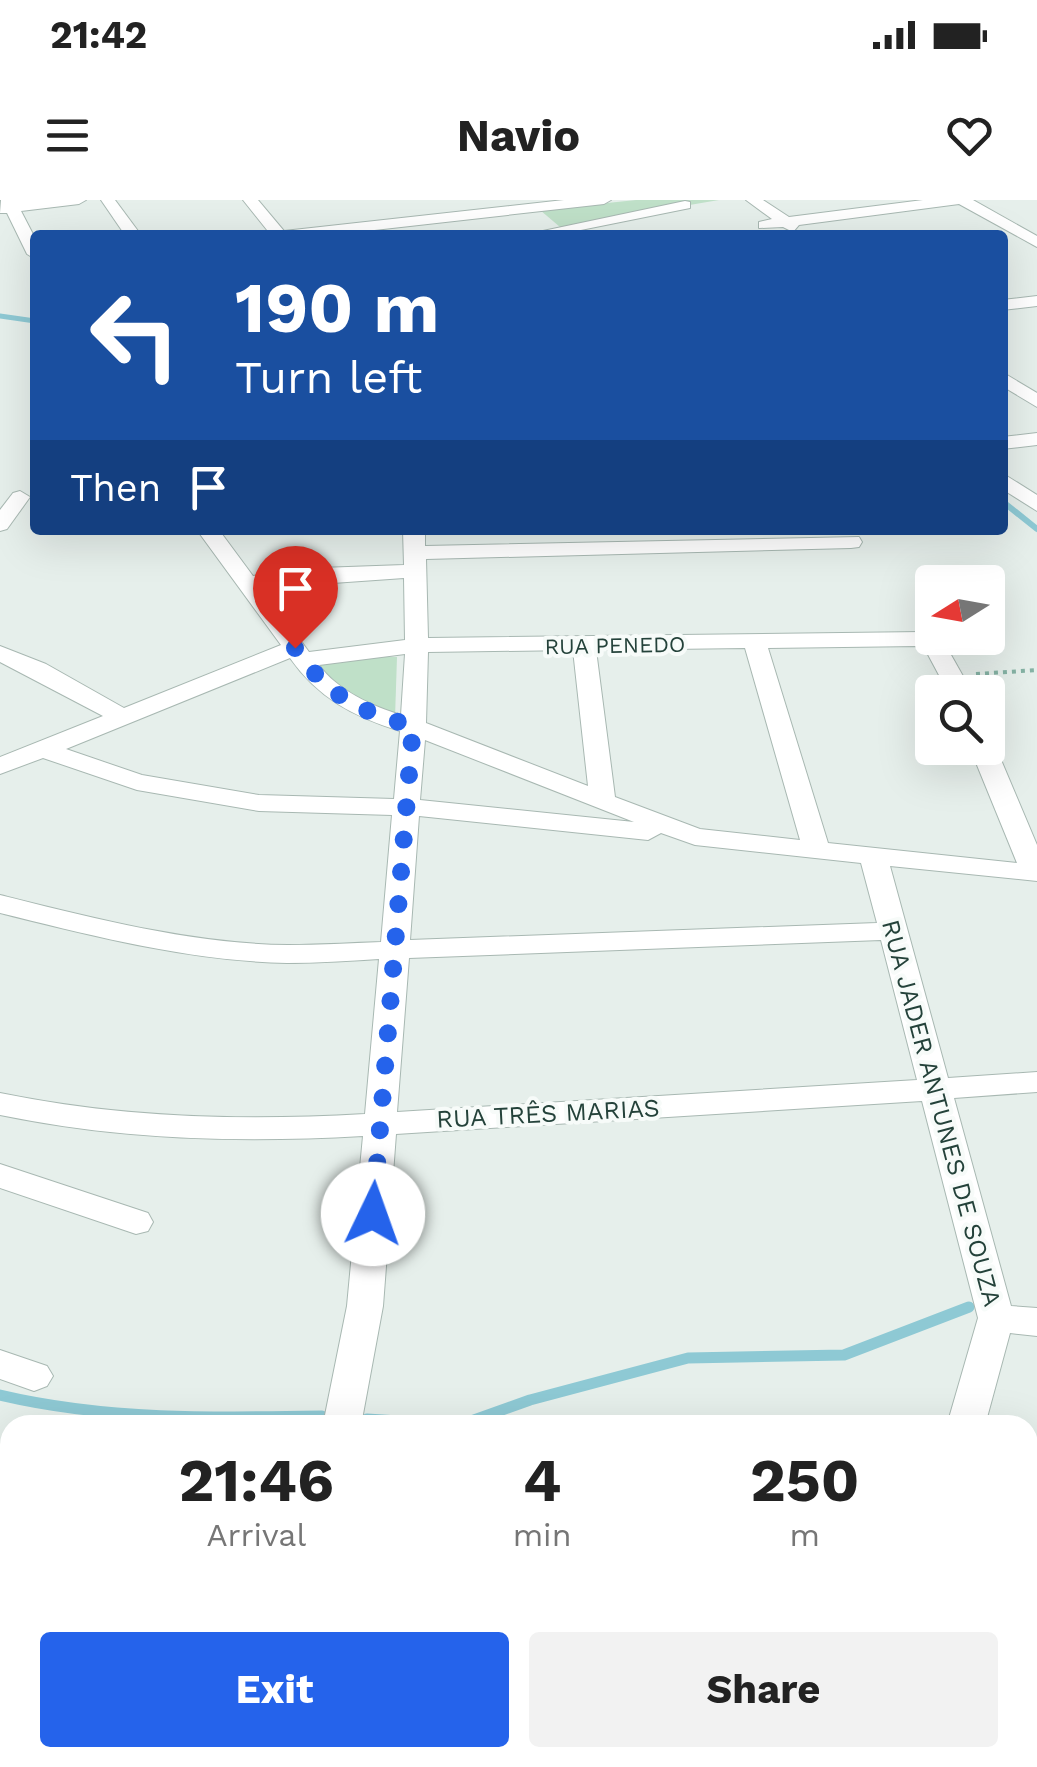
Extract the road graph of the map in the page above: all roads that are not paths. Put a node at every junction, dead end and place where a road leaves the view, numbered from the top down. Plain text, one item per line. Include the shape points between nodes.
1 (79, 200) edge
2 (108, 200) edge
3 (250, 200) edge
4 (604, 200) edge
5 (960, 200) edge
6 (520, 204) edge
7 (747, 204) edge
8 (685, 205) dead end
9 (7, 206) edge
10 (400, 217) junction
11 (782, 228) edge
12 (129, 230) edge
13 (275, 230) edge
14 (319, 230) edge
15 (413, 230) edge
16 (550, 230) joint
17 (1033, 237) edge
18 (1008, 238) edge
19 (30, 245) edge
20 (1037, 301) edge
21 (1008, 304) edge
22 (1008, 381) edge
23 (1037, 401) edge
24 (1037, 438) edge
25 (1008, 442) edge
26 (1008, 484) edge
27 (20, 497) dead end
28 (1037, 506) edge
29 (0, 525) edge
30 (212, 535) edge
31 (851, 542) dead end
32 (414, 551) edge
33 (249, 583) junction
34 (755, 642) junction
35 (418, 645) junction
36 (584, 646) junction
37 (0, 653) edge
38 (299, 654) junction
39 (950, 675) edge
40 (122, 717) junction
41 (413, 726) junction
42 (43, 748) junction
43 (990, 765) edge
44 (0, 766) edge
45 (603, 804) junction
46 (406, 807) junction
47 (695, 837) junction
48 (816, 852) junction
49 (874, 859) junction
50 (1036, 873) edge
51 (0, 904) edge
52 (894, 931) junction
53 (393, 952) junction
54 (1037, 1082) edge
55 (936, 1090) junction
56 (0, 1104) edge
57 (378, 1124) junction
58 (0, 1176) edge
59 (136, 1222) dead end
60 (996, 1318) junction
61 (1037, 1322) edge
62 (344, 1415) edge
63 (969, 1415) edge

1 - 9 street
2 - 12 street
3 - 13 street
4 - 6 street
5 - 11 street
5 - 17 street
6 - 10 street
6 - 16 street
7 - 11 street
7 - 11 street via 764,225
8 - 16 street
9 - 19 street
10 - 14 street
10 - 15 street
17 - 18 street
20 - 21 street
22 - 23 street
24 - 25 street
26 - 28 street
27 - 29 street
30 - 33 street
31 - 32 street
32 - 33 street
32 - 35 street
33 - 38 street
34 - 36 street, RUA PENEDO
34 - 39 street, RUA PENEDO via 928,640
34 - 48 street
35 - 36 street, RUA PENEDO
35 - 38 street, RUA PENEDO
35 - 41 street
36 - 45 street
37 - 40 street
38 - 40 street, RUA PENEDO
38 - 41 street via 345,701
40 - 42 street, RUA PENEDO
41 - 45 street
41 - 46 street
42 - 44 street, RUA PENEDO
42 - 46 street via 193,794 336,808
43 - 50 street
45 - 47 street
46 - 47 street
46 - 53 street
47 - 48 street
48 - 49 street
49 - 50 street
49 - 52 street, RUA JADER ANTUNES DE SOUZA
51 - 53 street via 214,950
52 - 53 street
52 - 55 street, RUA JADER ANTUNES DE SOUZA
53 - 57 street
54 - 55 street, RUA TRÊS MARIAS
55 - 57 street, RUA TRÊS MARIAS
55 - 60 street, RUA JADER ANTUNES DE SOUZA
56 - 57 street, RUA TRÊS MARIAS via 123,1125
57 - 62 street via 364,1306
58 - 59 street
60 - 61 street
60 - 63 street, RUA JADER ANTUNES DE SOUZA

